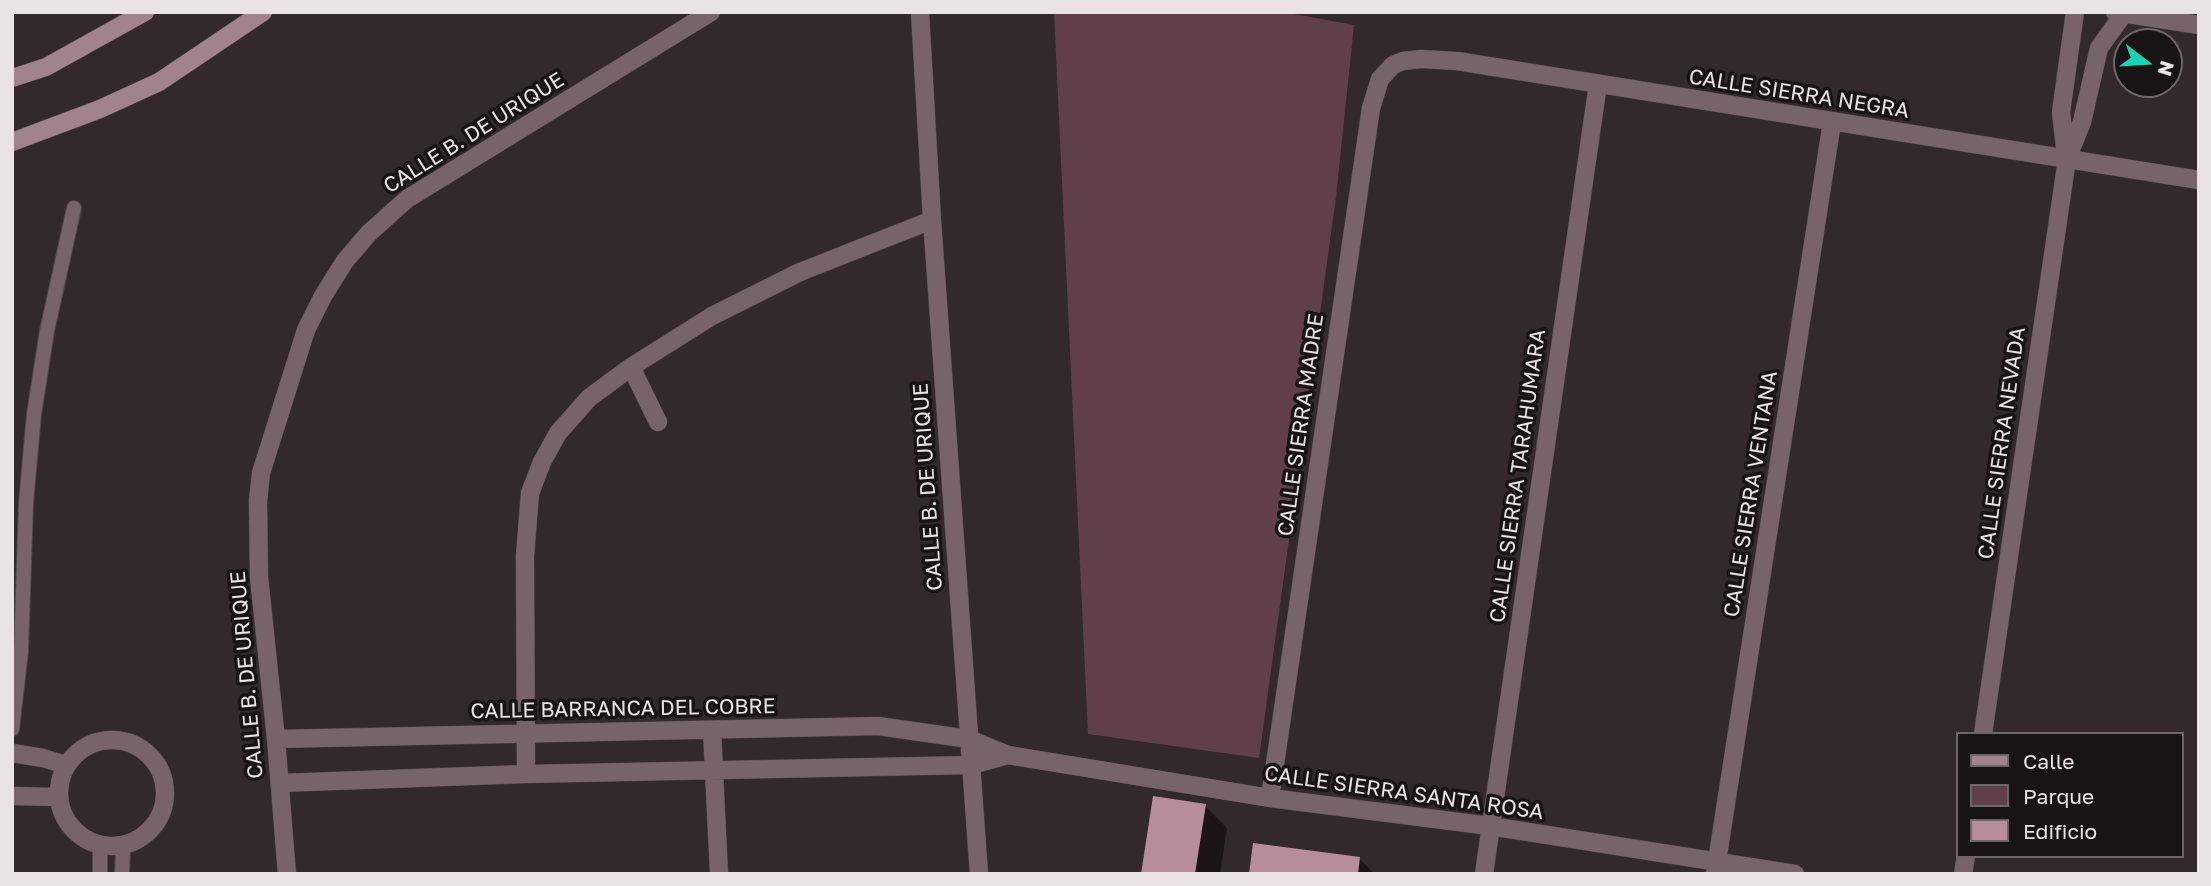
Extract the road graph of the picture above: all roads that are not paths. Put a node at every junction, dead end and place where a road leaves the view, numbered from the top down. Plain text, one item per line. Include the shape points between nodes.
1 (145, 12) edge
2 (263, 12) edge
3 (711, 12) edge
4 (920, 12) edge
5 (2075, 12) edge
6 (2121, 13) edge
7 (2199, 25) edge
8 (1393, 65) joint
9 (12, 78) edge
10 (1598, 84) junction
11 (1832, 122) junction
12 (12, 142) edge
13 (2067, 159) junction
14 (2199, 180) edge
15 (74, 208) dead end
16 (932, 220) junction
17 (631, 367) junction
18 (658, 422) dead end
19 (14, 690) edge
20 (12, 729) edge
21 (712, 730) junction
22 (1983, 732) edge
23 (525, 733) junction
24 (276, 739) junction
25 (969, 739) junction
26 (12, 753) edge
27 (1008, 755) junction
28 (66, 765) junction
29 (971, 765) junction
30 (714, 771) junction
31 (526, 774) junction
32 (280, 783) junction
33 (12, 796) edge
34 (59, 797) junction
35 (1270, 798) junction
36 (1490, 826) junction
37 (100, 845) junction
38 (123, 846) junction
39 (1716, 868) edge
40 (100, 874) edge
41 (122, 874) edge
42 (287, 874) edge
43 (719, 874) edge
44 (979, 874) edge
45 (1484, 874) edge
46 (1795, 874) edge

1 - 9 main road via 46,67
2 - 12 main road via 159,82
3 - 24 street, CALLE B. DE URIQUE via 407,199 369,233 323,296 306,330 261,473 258,501 259,578
4 - 16 street, CALLE B. DE URIQUE
5 - 13 street, CALLE SIERRA NEVADA via 2061,112
6 - 7 street
6 - 13 street, CALLE SIERRA NEVADA via 2099,48 2082,122
8 - 10 street, CALLE SIERRA NEGRA via 1421,59 1457,61
8 - 35 street, CALLE SIERRA MADRE via 1380,79 1371,108
10 - 11 street, CALLE SIERRA NEGRA
10 - 36 street, CALLE SIERRA TARAHUMARA
11 - 13 street, CALLE SIERRA NEGRA
11 - 39 street, CALLE SIERRA VENTANA
13 - 14 street, CALLE SIERRA NEGRA
13 - 22 street, CALLE SIERRA NEVADA
15 - 19 lane via 34,414 21,651
16 - 17 street via 800,272 712,316
16 - 25 street, CALLE B. DE URIQUE
17 - 18 street
17 - 23 street via 589,398 558,433 530,493 525,556
19 - 20 lane
21 - 23 street, CALLE BARRANCA DEL COBRE
21 - 25 street, CALLE BARRANCA DEL COBRE via 878,726
21 - 30 street
23 - 24 street, CALLE BARRANCA DEL COBRE
23 - 31 street
24 - 32 street, CALLE B. DE URIQUE
25 - 27 street, CALLE SIERRA SANTA ROSA
25 - 29 street, CALLE B. DE URIQUE
26 - 28 street
27 - 29 street, CALLE SIERRA SANTA ROSA
27 - 35 street, CALLE SIERRA SANTA ROSA
28 - 34 street
28 - 38 street via 88,744 118,739 145,750 156,761 166,790 159,819 150,831
29 - 30 street
29 - 44 street, CALLE B. DE URIQUE
30 - 31 street
30 - 43 street
31 - 32 street
32 - 42 street, CALLE B. DE URIQUE
33 - 34 street
34 - 37 street via 69,825
35 - 36 street, CALLE SIERRA SANTA ROSA
36 - 39 street, CALLE SIERRA SANTA ROSA
36 - 45 street, CALLE SIERRA TARAHUMARA
37 - 38 street
37 - 40 lane
38 - 41 lane
39 - 46 street, CALLE SIERRA SANTA ROSA

